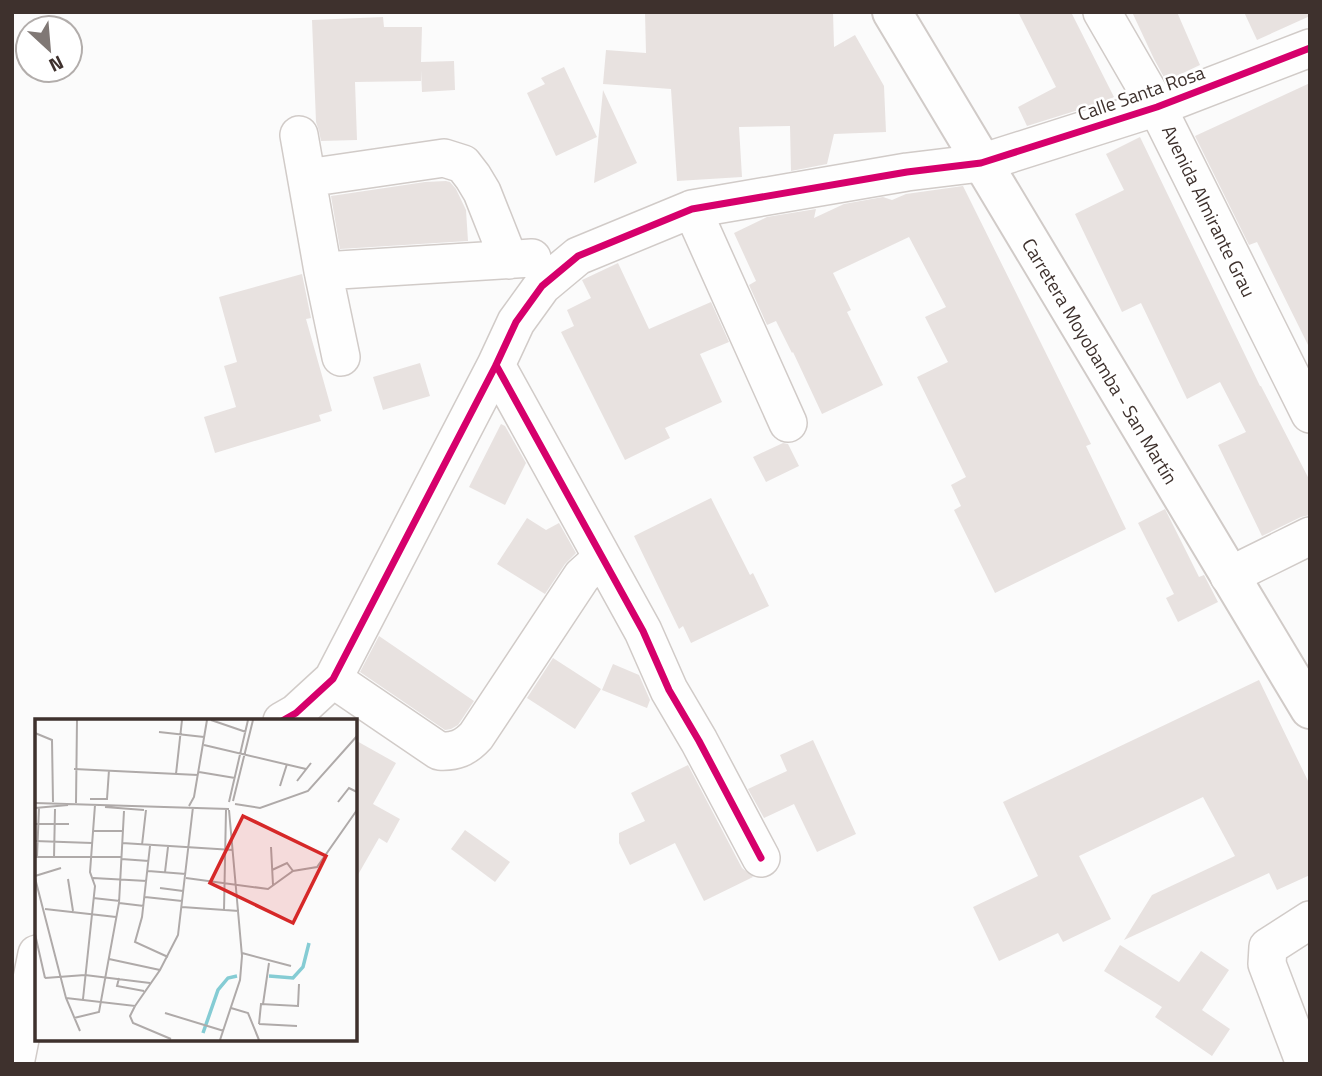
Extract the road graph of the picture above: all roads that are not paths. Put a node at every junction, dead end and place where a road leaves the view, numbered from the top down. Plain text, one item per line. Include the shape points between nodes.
1 (892, 12) edge
2 (1102, 12) edge
3 (1310, 48) edge
4 (1157, 107) junction
5 (299, 135) dead end
6 (981, 163) junction
7 (307, 178) junction
8 (692, 209) junction
9 (578, 256) junction
10 (509, 260) junction
11 (323, 271) junction
12 (341, 357) dead end
13 (496, 365) junction
14 (1310, 414) edge
15 (788, 423) dead end
16 (1310, 536) edge
17 (602, 558) junction
18 (1229, 576) junction
19 (333, 679) junction
20 (1310, 709) edge
21 (286, 719) edge
22 (761, 858) dead end
23 (1310, 920) edge
24 (35, 964) edge
25 (15, 1064) edge
26 (1305, 1064) edge

1 - 6 main road, Carretera Moyobamba - San Martín
2 - 4 street, Avenida Almirante Grau
3 - 4 street, Calle Santa Rosa
4 - 6 street, Calle Santa Rosa
4 - 14 street, Avenida Almirante Grau
5 - 7 street
6 - 8 street, Calle Santa Rosa
6 - 18 main road, Carretera Moyobamba - San Martín
7 - 10 street via 444,158 463,164 482,191
7 - 11 street
8 - 9 street, Calle Santa Rosa
8 - 15 street
9 - 10 street
9 - 13 street via 542,286 516,322
10 - 11 street
11 - 12 street
13 - 17 street
13 - 19 street
16 - 18 street
17 - 19 street via 582,576 476,736 460,749 439,751
17 - 22 street
18 - 20 main road, Carretera Moyobamba - San Martín
19 - 21 street
23 - 26 street via 1268,947 1267,964
24 - 25 street

